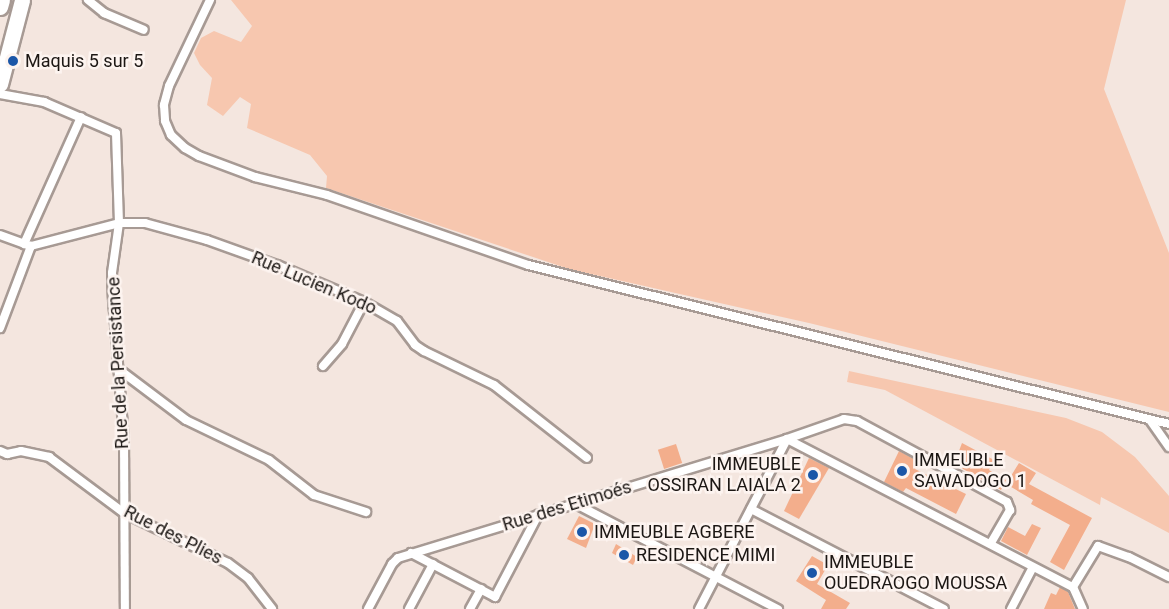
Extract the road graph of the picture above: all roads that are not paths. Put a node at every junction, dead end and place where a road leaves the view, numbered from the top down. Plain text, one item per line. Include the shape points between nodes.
1 (2, 0) edge
2 (22, 0) edge
3 (88, 0) edge
4 (210, 0) edge
5 (0, 7) edge
6 (144, 30) dead end
7 (0, 84) edge
8 (0, 94) edge
9 (81, 117) junction
10 (119, 223) junction
11 (0, 235) edge
12 (28, 245) junction
13 (364, 302) junction
14 (0, 328) edge
15 (322, 366) dead end
16 (117, 368) junction
17 (1150, 420) junction
18 (1169, 424) edge
19 (787, 439) junction
20 (1169, 447) edge
21 (0, 451) edge
22 (587, 458) dead end
23 (574, 503) junction
24 (751, 509) junction
25 (366, 512) dead end
26 (124, 513) junction
27 (538, 515) junction
28 (990, 544) junction
29 (411, 553) junction
30 (433, 564) junction
31 (1033, 567) junction
32 (716, 577) junction
33 (1169, 577) edge
34 (1073, 586) junction
35 (481, 589) junction
36 (125, 609) edge
37 (272, 609) edge
38 (368, 609) edge
39 (410, 609) edge
40 (470, 609) edge
41 (699, 609) edge
42 (778, 609) edge
43 (944, 609) edge
44 (1011, 609) edge
45 (1083, 609) edge

1 - 5 highway
2 - 7 highway
3 - 6 street via 104,14
4 - 17 street via 169,86 164,105 171,135 199,156 255,177 327,195 528,265
8 - 9 street, Rue de la Persistance via 36,99
9 - 10 street, Rue de la Persistance via 116,133
9 - 12 street
10 - 12 street, Rue Lucien Kodo
10 - 13 street, Rue Lucien Kodo via 151,225 207,240
10 - 16 street, Rue de la Persistance via 112,273
11 - 12 street
12 - 14 street
13 - 15 street via 342,344
13 - 22 street, Rue Lucien Kodo via 397,321 424,351 494,385
16 - 25 street via 186,420 269,460 314,495
16 - 26 street, Rue de la Persistance via 124,439
17 - 18 street
17 - 20 street
19 - 23 street, Rue des Etimoés
19 - 24 street
19 - 28 street
19 - 28 street, Rue des Etimoés via 844,418 857,421 1007,502 1010,510
21 - 26 street, Rue des Plies via 49,457
23 - 27 street, Rue des Etimoés
23 - 32 street
24 - 32 street
24 - 43 street
26 - 36 street, Rue de la Persistance
26 - 37 street, Rue des Plies via 228,563 248,578
27 - 29 street, Rue des Etimoés
27 - 35 street via 495,597
28 - 31 street
29 - 30 street
29 - 38 street, Rue des Etimoés via 392,564
30 - 35 street
30 - 39 street
31 - 34 street
31 - 44 street
32 - 41 street
32 - 42 street
33 - 34 street via 1098,546
34 - 45 street
35 - 40 street

